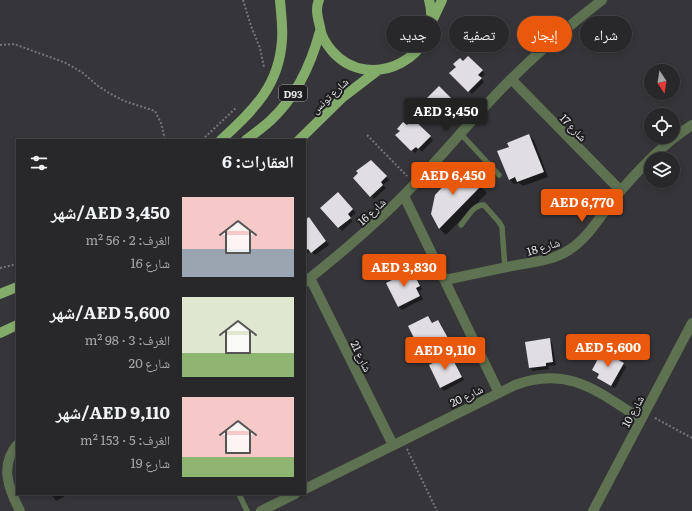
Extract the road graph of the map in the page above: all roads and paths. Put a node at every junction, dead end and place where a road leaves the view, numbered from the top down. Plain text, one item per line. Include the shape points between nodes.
1 (243, 0) edge
2 (280, 0) edge
3 (319, 0) edge
4 (429, 0) edge
5 (442, 0) edge
6 (602, 0) edge
7 (431, 16) edge
8 (435, 16) edge
9 (320, 31) junction
10 (0, 45) edge
11 (416, 52) edge
12 (377, 71) junction
13 (264, 73) dead end
14 (511, 79) junction
15 (238, 107) dead end
16 (692, 125) edge
17 (460, 133) junction
18 (367, 135) dead end
19 (165, 139) edge
20 (203, 139) edge
21 (222, 139) edge
22 (247, 139) edge
23 (300, 139) edge
24 (499, 175) dead end
25 (415, 184) junction
26 (621, 191) junction
27 (404, 196) junction
28 (461, 225) dead end
29 (16, 264) edge
30 (0, 268) edge
31 (505, 268) junction
32 (308, 280) edge
33 (445, 280) junction
34 (16, 287) edge
35 (0, 294) edge
36 (692, 323) edge
37 (16, 325) edge
38 (0, 332) edge
39 (499, 393) junction
40 (643, 416) junction
41 (692, 438) edge
42 (403, 440) junction
43 (16, 446) edge
44 (393, 446) junction
45 (306, 489) edge
46 (240, 495) edge
47 (293, 495) edge
48 (20, 511) edge
49 (248, 511) edge
50 (261, 511) edge
51 (437, 511) edge
52 (594, 511) edge

1 - 13 path via 263,57
2 - 21 main road via 282,40 273,79 258,104
3 - 9 main road via 317,5
4 - 7 main road
5 - 8 main road
6 - 14 street, شارع 16 via 555,38
9 - 12 main road via 336,56 348,64
9 - 22 main road, D93 via 308,66 291,96 270,120
10 - 19 path via 14,44 66,63 111,94 155,111
11 - 12 main road via 396,67
12 - 23 main road, شارع تونس via 343,97
14 - 17 street, شارع 16
14 - 26 street, شارع 17
15 - 20 path
16 - 26 street, شارع 18 via 668,142
17 - 24 lane
17 - 25 street, شارع 16
18 - 25 path
25 - 27 street, شارع 16
26 - 31 street, شارع 18 via 584,238 569,250 560,255
27 - 32 street, شارع 16
27 - 33 street
28 - 31 lane via 476,207 484,205 500,222 502,228
29 - 30 path
31 - 33 street, شارع 18
32 - 44 street, شارع 21
33 - 39 street
34 - 35 main road
36 - 40 street, شارع 10
37 - 38 main road
39 - 40 street, شارع 20 via 536,378 571,380
39 - 42 street, شارع 20
40 - 41 path
40 - 52 street, شارع 10
42 - 44 street, شارع 20
42 - 51 path
43 - 48 street via 8,454 3,472 6,485
44 - 45 street, شارع 20
46 - 49 lane
47 - 50 street

